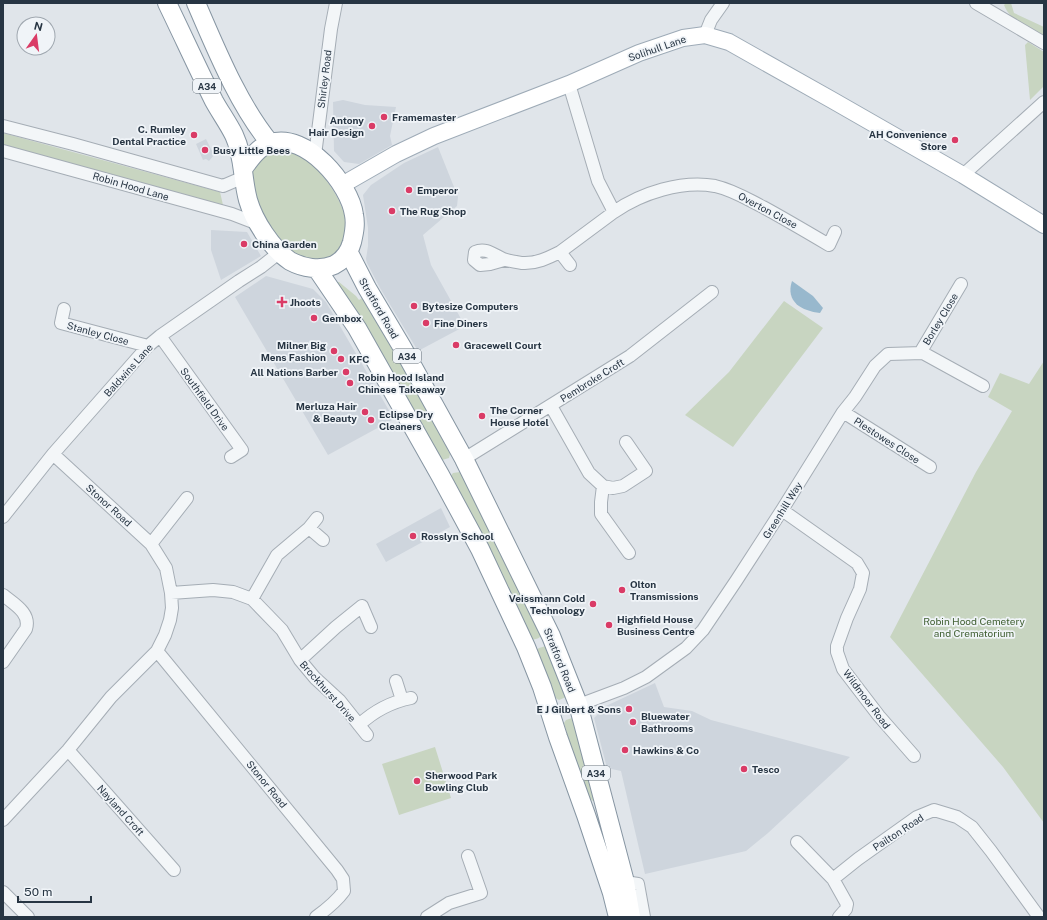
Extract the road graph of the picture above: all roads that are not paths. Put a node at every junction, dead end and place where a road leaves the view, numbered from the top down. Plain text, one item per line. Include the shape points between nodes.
1 (167, 3) edge
2 (196, 3) edge
3 (336, 3) edge
4 (723, 3) edge
5 (976, 3) edge
6 (990, 6) edge
7 (705, 35) junction
8 (1044, 43) edge
9 (569, 84) junction
10 (1044, 102) edge
11 (3, 126) edge
12 (270, 143) junction
13 (3, 151) edge
14 (314, 155) junction
15 (244, 173) junction
16 (963, 175) junction
17 (342, 185) junction
18 (614, 212) junction
19 (258, 224) junction
20 (1044, 225) edge
21 (836, 232) dead end
22 (280, 252) junction
23 (560, 252) junction
24 (349, 253) junction
25 (504, 260) dead end
26 (570, 265) dead end
27 (317, 269) junction
28 (961, 284) dead end
29 (712, 292) dead end
30 (64, 310) dead end
31 (160, 336) junction
32 (148, 346) junction
33 (920, 353) junction
34 (983, 386) dead end
35 (551, 406) junction
36 (843, 412) junction
37 (626, 442) dead end
38 (53, 454) junction
39 (231, 457) dead end
40 (464, 459) junction
41 (930, 467) dead end
42 (440, 475) junction
43 (603, 486) junction
44 (187, 498) dead end
45 (782, 510) junction
46 (3, 517) edge
47 (317, 518) dead end
48 (309, 528) junction
49 (323, 540) dead end
50 (151, 544) junction
51 (629, 553) dead end
52 (171, 593) junction
53 (3, 595) edge
54 (252, 599) junction
55 (371, 627) dead end
56 (551, 636) junction
57 (526, 647) junction
58 (157, 651) junction
59 (300, 660) junction
60 (3, 662) edge
61 (396, 681) dead end
62 (578, 704) junction
63 (551, 714) junction
64 (359, 725) junction
65 (367, 735) dead end
66 (68, 750) junction
67 (914, 756) dead end
68 (597, 812) junction
69 (3, 820) edge
70 (797, 842) dead end
71 (468, 856) dead end
72 (174, 870) dead end
73 (833, 879) junction
74 (619, 888) junction
75 (3, 892) edge
76 (28, 917) edge
77 (316, 917) edge
78 (427, 917) edge
79 (618, 917) edge
80 (631, 917) edge
81 (644, 917) edge
82 (840, 917) edge
83 (1038, 917) edge

1 - 15 highway, A34 via 215,102 234,135
2 - 12 highway, A34 via 226,70 259,129
3 - 14 street, Shirley Road via 330,29
4 - 7 street via 711,20
5 - 6 street
6 - 8 street
7 - 9 main road, Solihull Lane via 683,38 639,53
7 - 16 main road, Solihull Lane via 729,42
9 - 17 main road, Solihull Lane via 432,137
9 - 18 street via 598,181
10 - 16 street
11 - 15 street via 223,186
12 - 14 highway via 290,142
12 - 15 highway via 249,160
13 - 19 street, Robin Hood Lane via 232,214
14 - 17 highway via 332,170
15 - 19 highway via 248,200
16 - 20 main road, Solihull Lane
17 - 24 highway via 354,214 355,227
18 - 21 street, Overton Close via 625,204 661,190 682,186 716,186 737,193 829,244
18 - 23 street
19 - 22 highway
22 - 27 highway via 296,264
22 - 31 street, Baldwins Lane
23 - 25 street via 542,261 523,263
23 - 26 street
24 - 27 highway via 340,261
24 - 40 highway, Stratford Road / A34
27 - 42 highway, Stratford Road / A34 via 358,328
28 - 33 street, Borley Close
29 - 35 street, Pembroke Croft via 630,356
30 - 32 street, Stanley Close via 61,323
31 - 32 street, Baldwins Lane
31 - 39 street, Southfield Drive via 242,450
32 - 38 street, Baldwins Lane
33 - 34 street, Greenhill Way
33 - 36 street, Greenhill Way via 888,354 875,366
35 - 40 street, Pembroke Croft
35 - 43 street via 589,472
36 - 41 street, Plestowes Close
36 - 45 street, Greenhill Way
37 - 43 street via 646,471 623,486
38 - 46 street, Baldwins Lane
38 - 50 street, Stonor Road
40 - 42 highway
40 - 56 highway, Stratford Road / A34
42 - 57 highway, Stratford Road / A34 via 480,549
43 - 51 street via 601,514
44 - 50 street
45 - 62 street, Greenhill Way via 703,630 686,648 646,677 624,688
45 - 67 street, Wildmoor Road via 857,563 863,573 860,589 847,618 837,652 843,669
47 - 48 street
48 - 49 street
48 - 54 street via 277,555
50 - 52 street, Stonor Road via 166,568
52 - 54 street, Brockhurst Drive via 213,590 233,592
52 - 58 street, Stonor Road via 170,620
53 - 60 street via 26,615 28,624
54 - 59 street, Brockhurst Drive via 282,630
55 - 59 street via 366,603
56 - 57 highway
56 - 62 highway, Stratford Road / A34
57 - 63 highway, Stratford Road / A34
58 - 66 street, Stonor Road via 111,697
58 - 77 street, Stonor Road via 343,879 344,891 330,908
59 - 64 street, Brockhurst Drive via 340,701
61 - 64 street via 406,699 371,714
62 - 63 highway
62 - 68 highway, Stratford Road / A34
63 - 68 highway, Stratford Road / A34
64 - 65 street, Brockhurst Drive
66 - 69 street, Stonor Road
66 - 72 street, Nayland Croft
68 - 74 highway, Stratford Road / A34
70 - 73 street
71 - 78 street via 481,894 449,903
73 - 82 street via 847,904
73 - 83 street, Pailton Road via 917,817 934,810 957,817 972,827
74 - 79 highway, Stratford Road / A34
74 - 80 highway, Stratford Road / A34
74 - 81 street via 638,884
75 - 76 street

